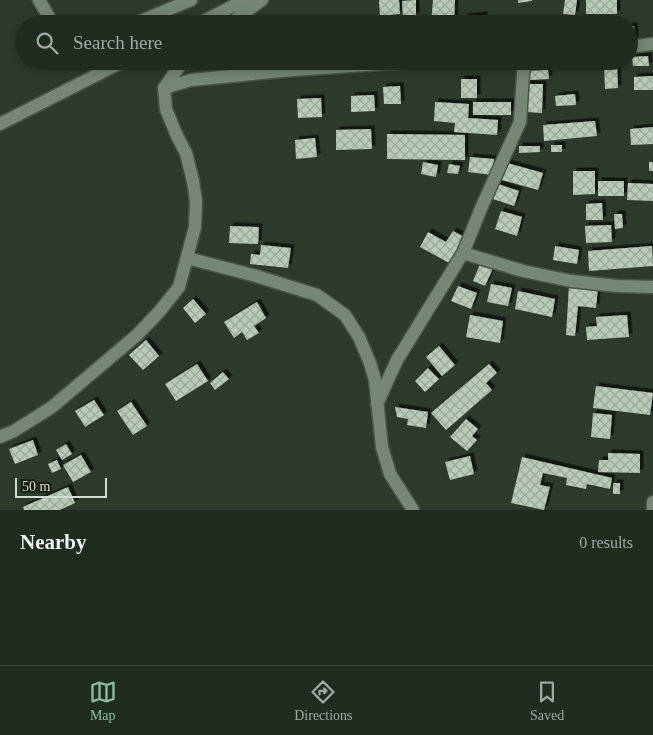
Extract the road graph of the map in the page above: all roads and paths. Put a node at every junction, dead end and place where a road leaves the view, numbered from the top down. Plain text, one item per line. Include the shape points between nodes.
1 (39, 0) edge
2 (191, 0) edge
3 (245, 0) edge
4 (262, 0) edge
5 (48, 15) edge
6 (155, 15) edge
7 (216, 15) edge
8 (241, 15) edge
9 (653, 44) edge
10 (638, 46) edge
11 (106, 70) edge
12 (177, 70) edge
13 (293, 70) edge
14 (524, 70) edge
15 (164, 88) junction
16 (0, 124) edge
17 (463, 253) junction
18 (187, 258) junction
19 (653, 287) edge
20 (377, 404) junction
21 (0, 437) edge
22 (653, 502) edge
23 (413, 510) edge
24 (652, 510) edge

1 - 5 street
2 - 6 street
3 - 7 street
4 - 8 street
9 - 10 street
11 - 16 street
12 - 15 street
13 - 15 street via 191,80
14 - 17 street via 520,122
15 - 18 street via 166,108 186,153 196,201 195,227
17 - 19 street via 523,271 572,281
17 - 20 street via 397,360
18 - 20 street via 317,295 345,315 370,363
18 - 21 street via 179,287 137,334 52,407
20 - 23 street via 382,447 390,474
22 - 24 street

